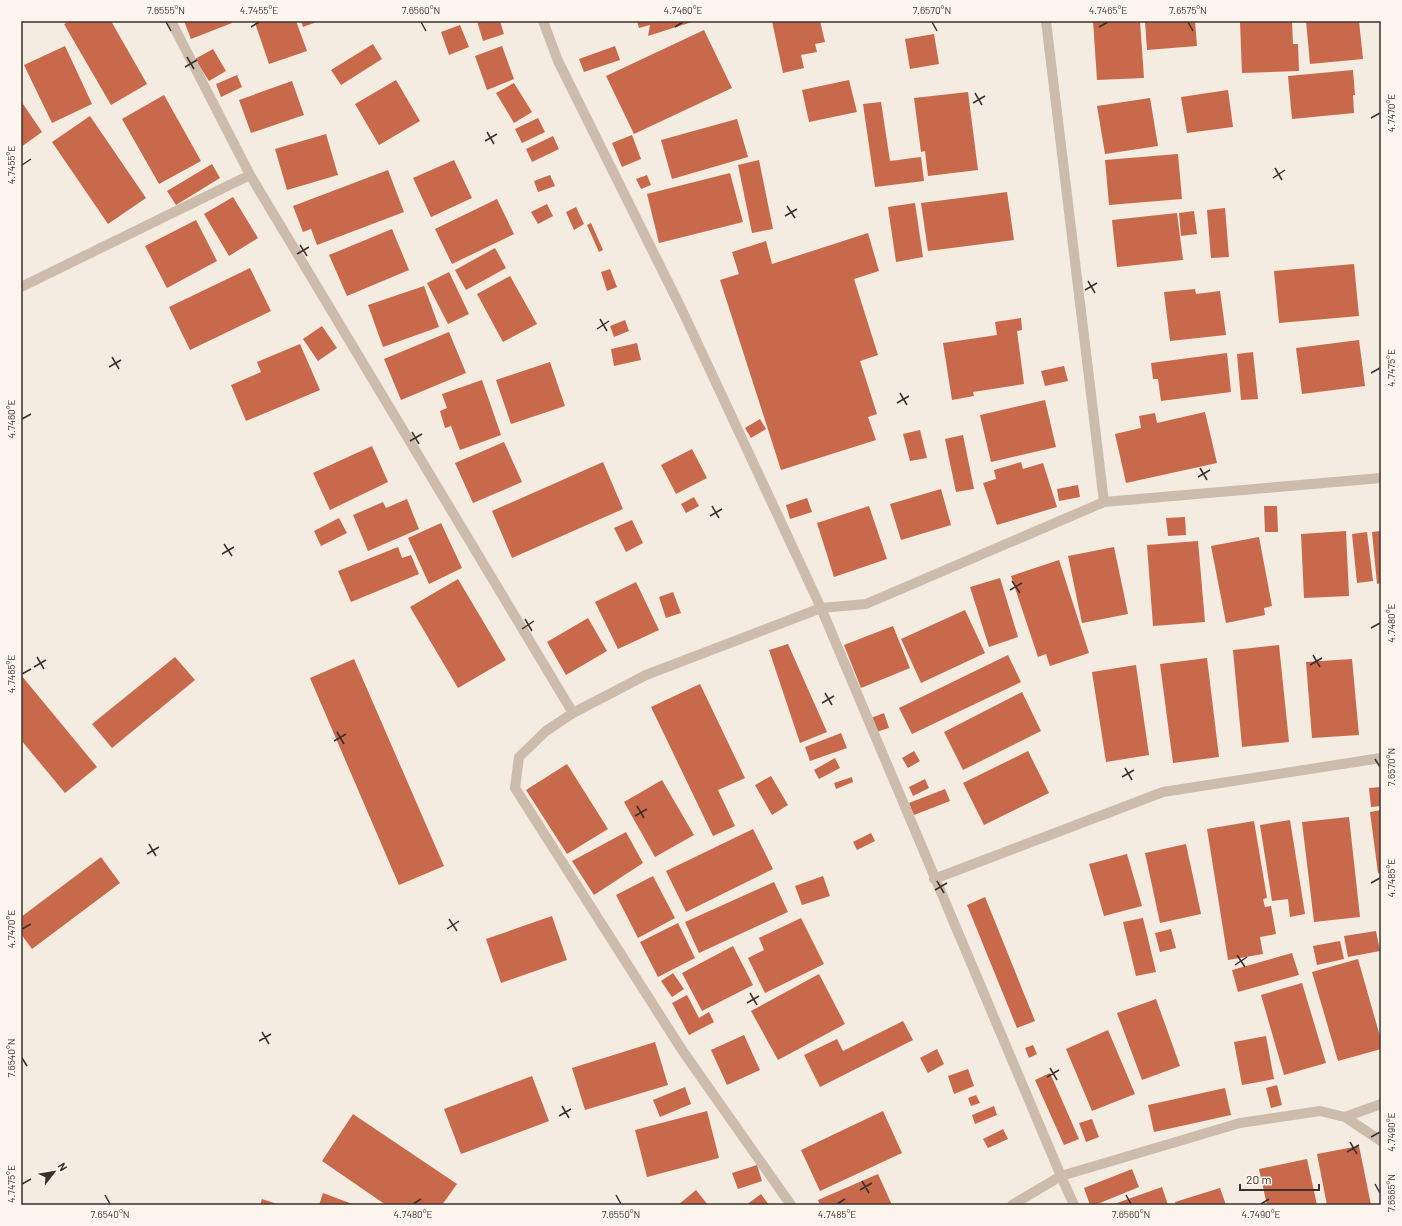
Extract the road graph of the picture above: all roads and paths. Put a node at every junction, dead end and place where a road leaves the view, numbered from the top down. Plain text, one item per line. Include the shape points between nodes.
1 (171, 21) edge
2 (542, 21) edge
3 (1046, 21) edge
4 (250, 176) junction
5 (21, 287) edge
6 (1381, 478) edge
7 (1104, 502) junction
8 (821, 608) junction
9 (573, 713) junction
10 (1381, 758) edge
11 (934, 879) junction
12 (1381, 1104) edge
13 (1345, 1117) junction
14 (1381, 1141) edge
15 (1060, 1176) junction
16 (791, 1205) edge
17 (1012, 1205) edge
18 (1074, 1205) edge

1 - 4 street
2 - 8 street via 558,61 682,310
3 - 7 street
4 - 5 street
4 - 9 street
6 - 7 street
7 - 8 street via 866,604
8 - 9 street via 646,676
8 - 11 street
9 - 16 street via 546,731 519,757 515,788 682,1050
10 - 11 street via 1163,792
11 - 15 street
12 - 13 street
13 - 14 street
13 - 15 street via 1320,1111 1240,1123
15 - 17 street
15 - 18 street

